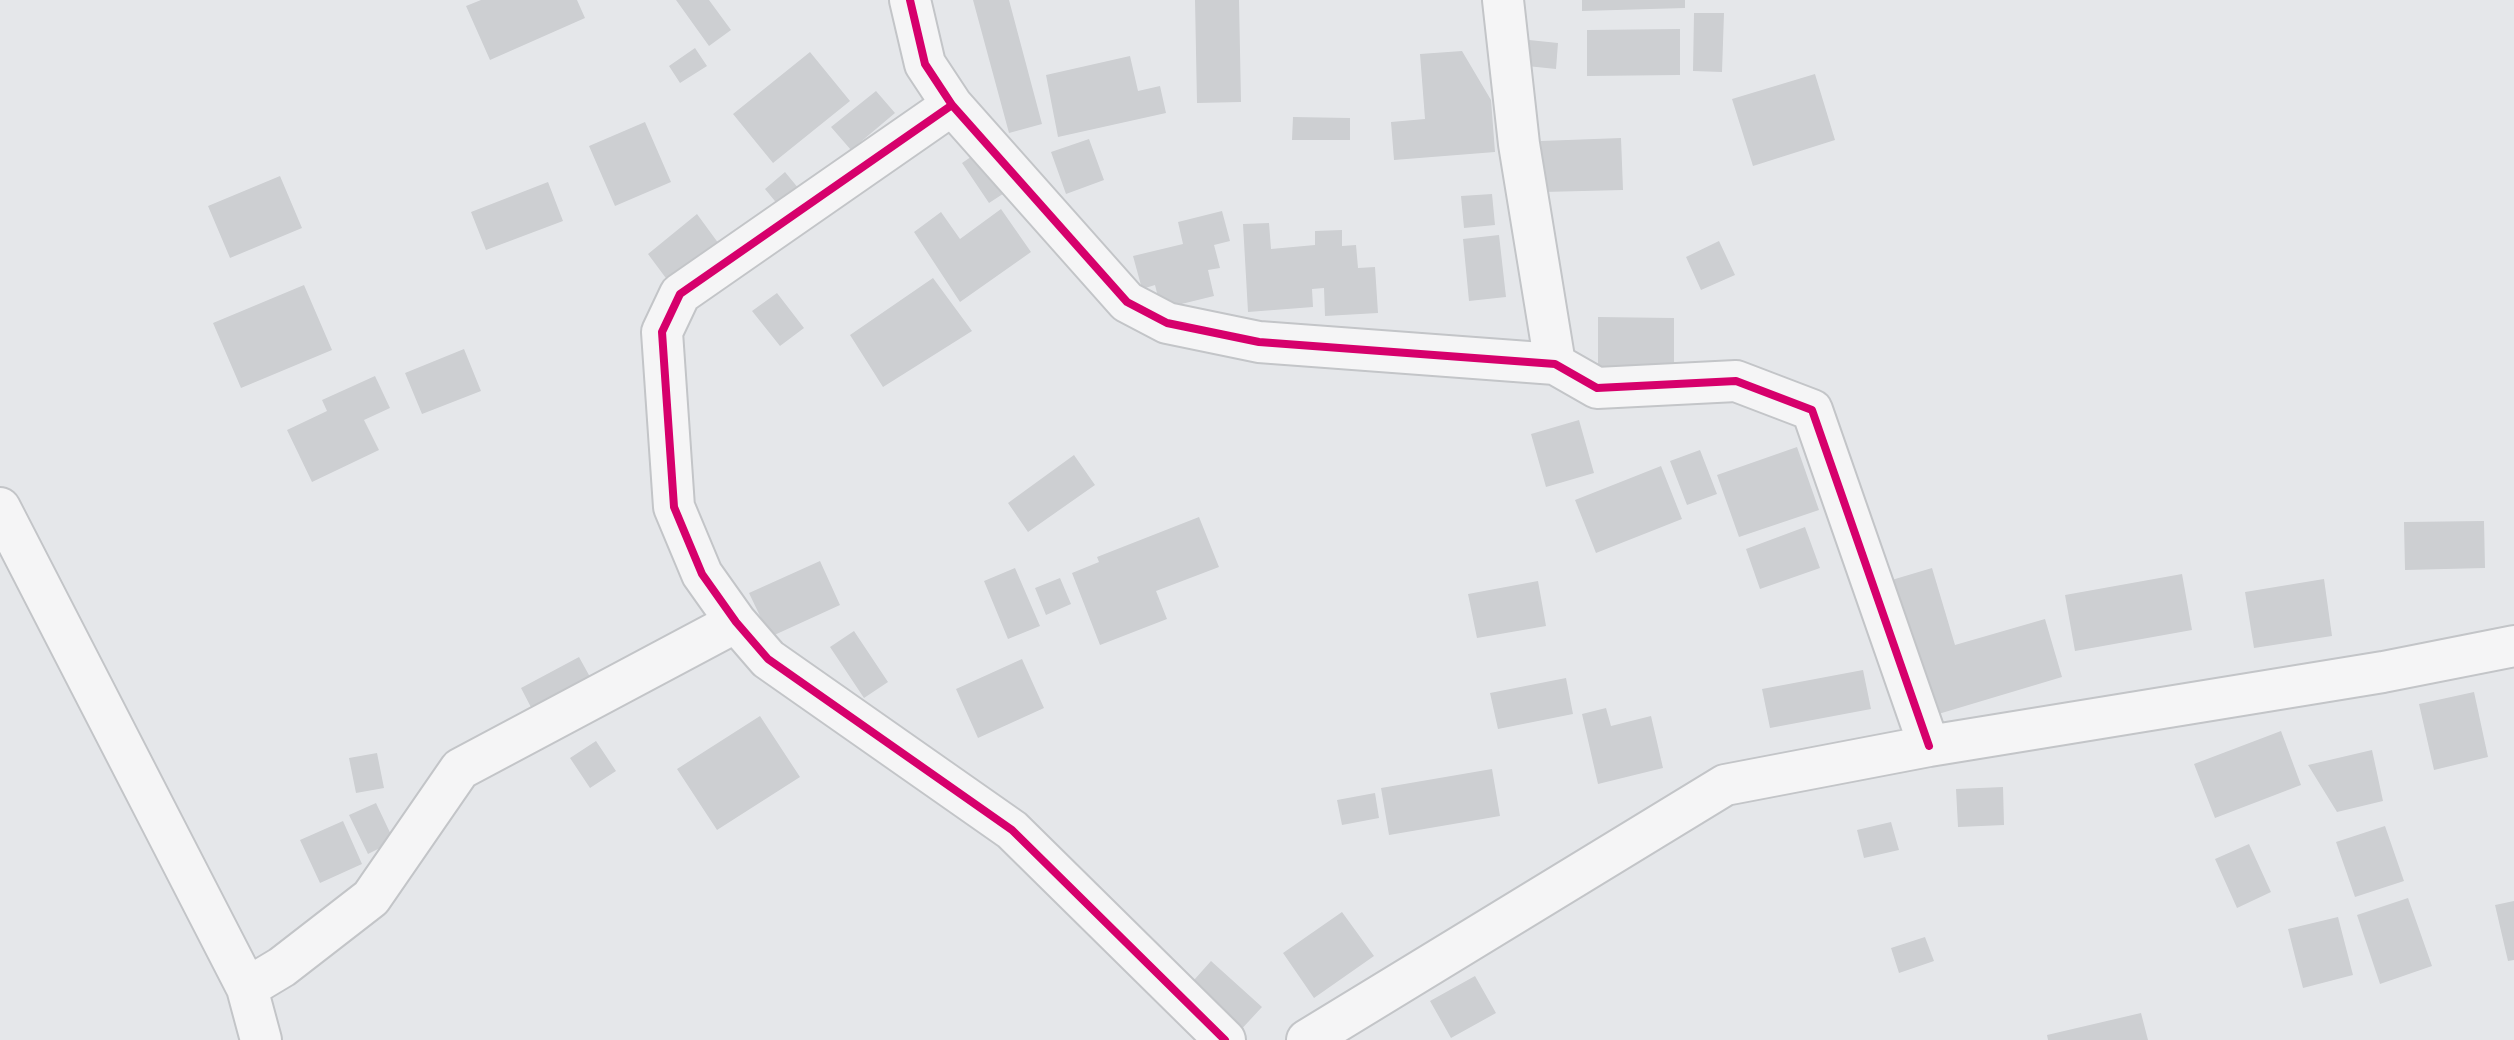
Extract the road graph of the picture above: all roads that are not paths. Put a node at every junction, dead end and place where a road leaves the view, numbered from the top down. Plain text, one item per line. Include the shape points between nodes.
1 (910, 0) edge
2 (1503, 0) edge
3 (952, 105) junction
4 (1555, 364) junction
5 (0, 508) edge
6 (736, 622) junction
7 (2514, 646) edge
8 (1929, 746) junction
9 (247, 988) junction
10 (261, 1040) edge
11 (1225, 1040) edge
12 (1307, 1040) edge

1 - 3 street via 925,64
2 - 4 street via 1519,144
3 - 4 street via 1127,302 1167,323 1259,342
3 - 6 street via 680,294 662,332 674,507 702,574
4 - 8 street via 1597,388 1736,381 1812,410
5 - 9 street
6 - 9 street via 460,769 371,898
6 - 11 street via 768,659 1012,830
7 - 8 street
8 - 12 street via 1725,785
9 - 10 street

